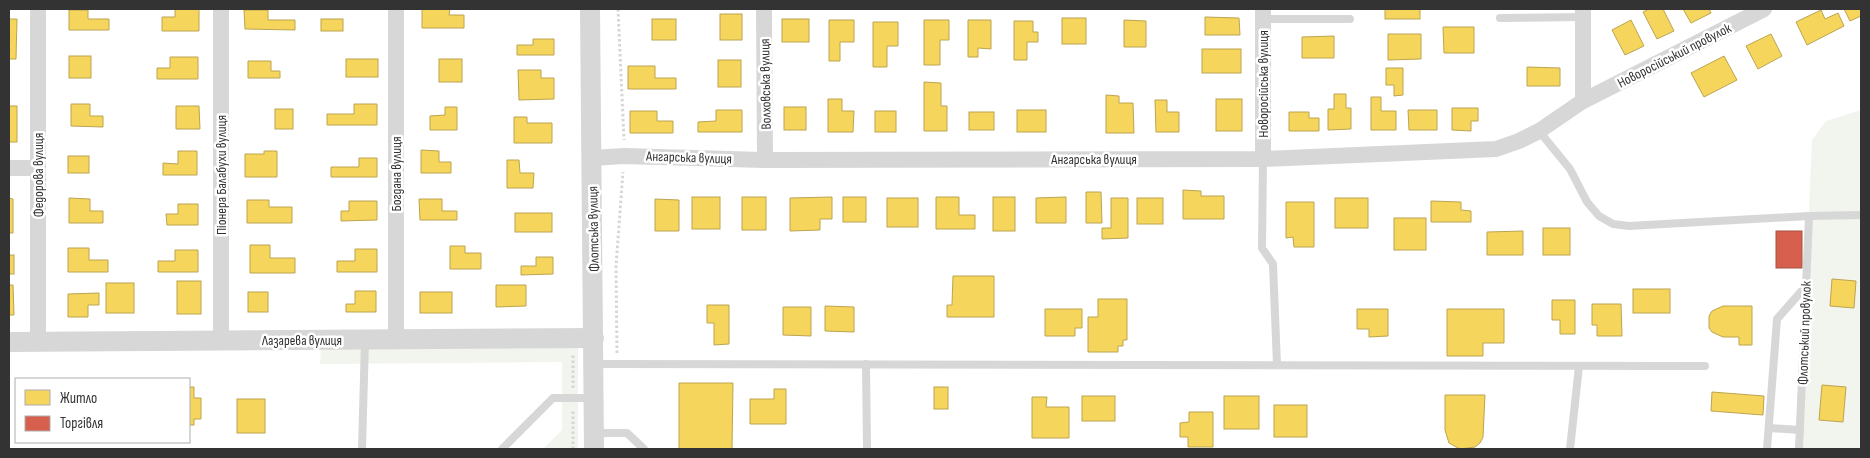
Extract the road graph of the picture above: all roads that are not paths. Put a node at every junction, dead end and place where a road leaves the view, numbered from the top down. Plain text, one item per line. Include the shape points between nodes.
1 (38, 9) edge
2 (221, 9) edge
3 (396, 9) edge
4 (590, 9) edge
5 (764, 9) edge
6 (1764, 9) edge
7 (1583, 13) edge
8 (1263, 14) edge
9 (1500, 18) dead end
10 (1350, 19) dead end
11 (1583, 101) junction
12 (1539, 131) junction
13 (592, 158) junction
14 (1264, 159) junction
15 (765, 160) junction
16 (9, 168) edge
17 (38, 168) junction
18 (1809, 216) junction
19 (1861, 216) edge
20 (1806, 286) junction
21 (594, 338) junction
22 (396, 339) junction
23 (221, 340) junction
24 (365, 340) junction
25 (38, 341) junction
26 (9, 342) edge
27 (594, 364) junction
28 (866, 364) junction
29 (1277, 365) junction
30 (1578, 366) junction
31 (1705, 366) dead end
32 (594, 398) junction
33 (1769, 428) junction
34 (1800, 430) junction
35 (594, 441) edge
36 (362, 449) edge
37 (502, 449) edge
38 (644, 449) edge
39 (867, 449) edge
40 (1570, 449) edge
41 (1767, 449) edge
42 (1799, 449) edge

1 - 17 street, Федорова вулиця
2 - 23 street, Піонера Балабухи вулиця
3 - 22 street, Богдана вулиця
4 - 13 street, Флотська вулиця
5 - 15 street, Волховська вулиця
6 - 11 street, Новоросійський провулок
7 - 9 lane
7 - 11 street
8 - 10 lane
8 - 14 street, Новоросійська вулиця
11 - 12 street, Ангарська вулиця
12 - 14 street, Ангарська вулиця via 1496,149
12 - 18 lane via 1570,169 1587,202 1599,216 1613,224 1629,226
13 - 15 street, Ангарська вулиця
13 - 21 street, Флотська вулиця
14 - 15 street, Ангарська вулиця
14 - 29 lane via 1262,248 1273,264
16 - 17 street
17 - 25 street, Федорова вулиця
18 - 19 lane
18 - 20 lane, Флотський провулок
20 - 33 lane via 1777,319
20 - 34 lane, Флотський провулок
21 - 22 street, Лазарева вулиця
21 - 27 street, Флотська вулиця
22 - 24 street, Лазарева вулиця
23 - 24 street, Лазарева вулиця
23 - 25 street, Лазарева вулиця
24 - 36 lane
25 - 26 street, Лазарева вулиця
27 - 28 lane
27 - 32 street, Флотська вулиця
28 - 29 lane
28 - 39 lane
29 - 30 lane
30 - 31 lane
30 - 40 lane
32 - 35 street, Флотська вулиця
32 - 37 lane via 553,398
33 - 34 lane
33 - 41 lane
34 - 42 lane, Флотський провулок
35 - 38 lane via 627,432

